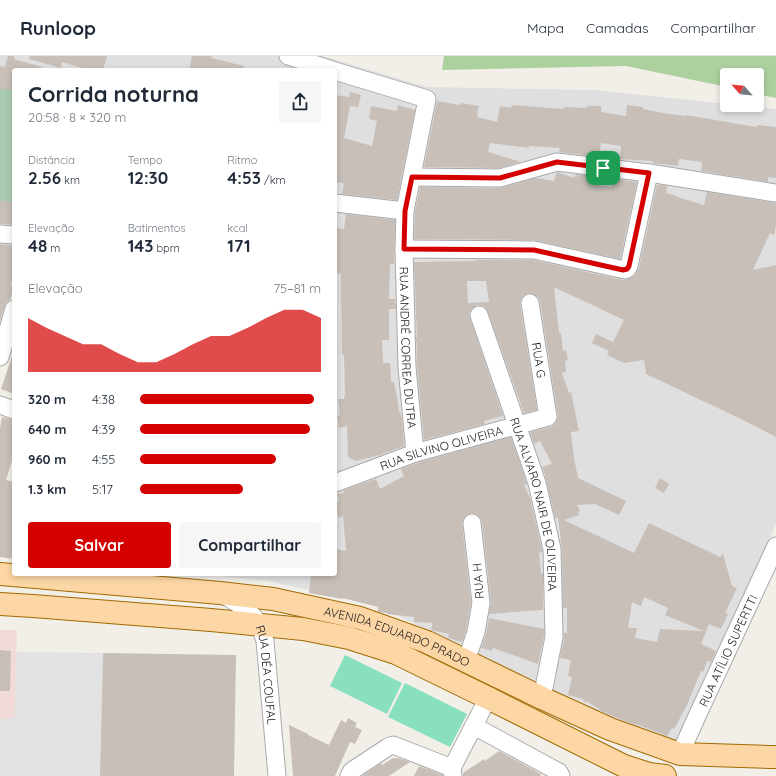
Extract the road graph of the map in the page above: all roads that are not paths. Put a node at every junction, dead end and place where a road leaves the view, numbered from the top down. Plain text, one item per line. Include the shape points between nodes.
1 (288, 56) edge
2 (327, 68) edge
3 (337, 71) edge
4 (649, 173) junction
5 (412, 177) junction
6 (776, 193) edge
7 (337, 202) edge
8 (405, 211) junction
9 (0, 234) edge
10 (12, 235) edge
11 (404, 249) junction
12 (530, 303) dead end
13 (479, 315) dead end
14 (12, 316) edge
15 (0, 357) edge
16 (0, 405) edge
17 (12, 409) edge
18 (548, 417) joint
19 (518, 426) junction
20 (415, 454) junction
21 (337, 483) edge
22 (472, 523) dead end
23 (776, 546) edge
24 (0, 574) edge
25 (12, 574) edge
26 (56, 576) edge
27 (112, 578) edge
28 (220, 593) junction
29 (0, 604) edge
30 (260, 625) junction
31 (466, 661) junction
32 (488, 698) junction
33 (542, 698) junction
34 (476, 722) junction
35 (680, 754) junction
36 (776, 757) edge
37 (625, 771) edge
38 (452, 772) edge
39 (655, 775) edge
40 (277, 776) edge
41 (349, 776) edge
42 (561, 776) edge

1 - 2 street
3 - 5 street, RUA ANDRÉ CORREA DUTRA via 427,99
4 - 5 street via 557,162 500,178
4 - 6 street
4 - 11 street via 627,269 534,250
5 - 8 street, RUA ANDRÉ CORREA DUTRA
7 - 8 street
8 - 11 street, RUA ANDRÉ CORREA DUTRA
9 - 10 street
11 - 20 street, RUA ANDRÉ CORREA DUTRA via 408,368
12 - 18 street, RUA G
13 - 19 street, RUA ALVARO NAIR DE OLIVEIRA
14 - 15 street
16 - 17 street
18 - 19 street, RUA SILVINO OLIVEIRA
19 - 20 street, RUA SILVINO OLIVEIRA
19 - 33 street, RUA ALVARO NAIR DE OLIVEIRA via 537,483 552,549 554,637
20 - 21 street, RUA SILVINO OLIVEIRA
22 - 31 street, RUA H via 481,603 476,632
23 - 35 street, RUA ATÍLIO SUPERTTI
24 - 25 main road, AVENIDA EDUARDO PRADO
26 - 27 main road, AVENIDA EDUARDO PRADO
27 - 28 main road, AVENIDA EDUARDO PRADO
28 - 30 street, RUA DÉA COUFAL via 245,608
28 - 31 main road, AVENIDA EDUARDO PRADO via 273,599 360,618 426,642
29 - 30 main road, AVENIDA EDUARDO PRADO
30 - 32 main road, AVENIDA EDUARDO PRADO via 303,629 369,644 396,653
30 - 40 street, RUA DÉA COUFAL via 265,641
31 - 33 main road, AVENIDA EDUARDO PRADO
32 - 34 street
32 - 37 main road, AVENIDA EDUARDO PRADO
33 - 35 main road, AVENIDA EDUARDO PRADO via 610,729
34 - 38 street
34 - 42 street via 559,772
35 - 36 main road, AVENIDA EDUARDO PRADO
37 - 39 main road, AVENIDA EDUARDO PRADO
38 - 41 street via 393,745 353,770

